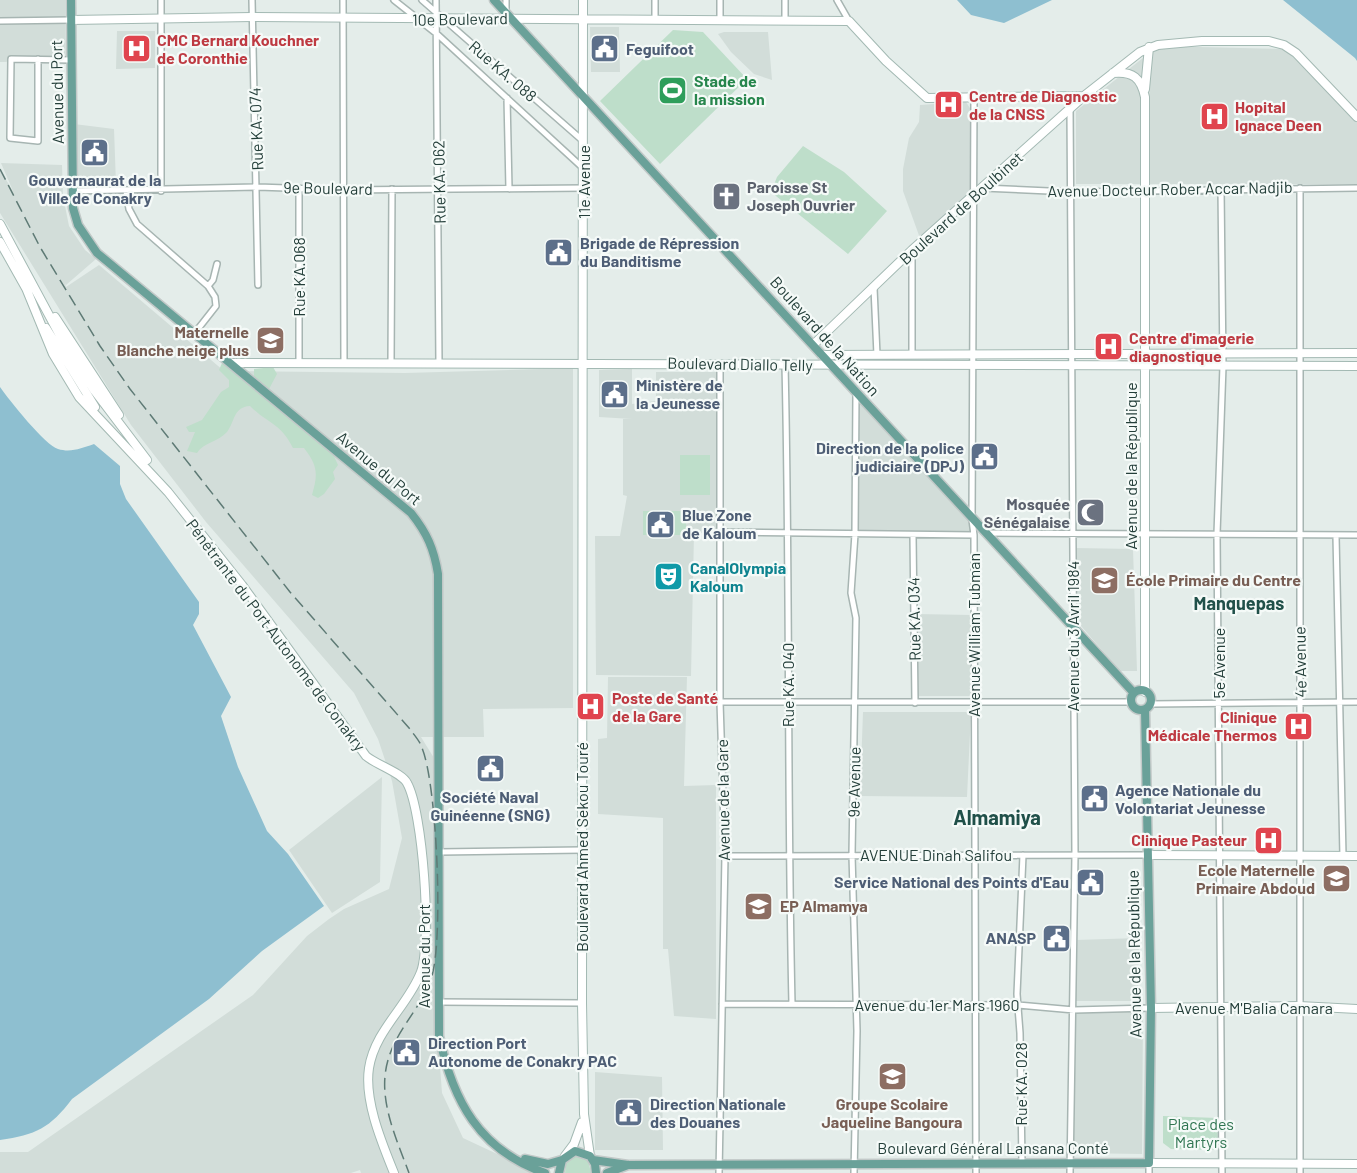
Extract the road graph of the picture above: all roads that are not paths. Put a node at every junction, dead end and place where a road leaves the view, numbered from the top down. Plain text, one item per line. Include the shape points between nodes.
1 (71, 0) edge
2 (160, 0) edge
3 (252, 0) edge
4 (343, 0) edge
5 (394, 0) edge
6 (422, 0) edge
7 (436, 0) edge
8 (494, 0) edge
9 (506, 0) edge
10 (583, 0) edge
11 (655, 0) edge
12 (720, 0) edge
13 (785, 0) edge
14 (837, 0) edge
15 (508, 16) junction
16 (252, 17) junction
17 (343, 18) junction
18 (439, 18) junction
19 (161, 19) junction
20 (583, 19) junction
21 (71, 20) junction
22 (417, 20) junction
23 (655, 20) junction
24 (720, 20) junction
25 (0, 21) edge
26 (785, 21) junction
27 (849, 21) junction
28 (437, 34) junction
29 (1149, 47) junction
30 (38, 59) junction
31 (71, 60) junction
32 (1112, 74) junction
33 (584, 96) junction
34 (1084, 96) junction
35 (1145, 97) junction
36 (507, 98) junction
37 (974, 98) junction
38 (1070, 109) junction
39 (1357, 117) edge
40 (584, 141) junction
41 (584, 168) junction
42 (258, 187) junction
43 (584, 188) junction
44 (982, 188) junction
45 (1300, 188) junction
46 (1357, 188) edge
47 (299, 189) junction
48 (392, 189) junction
49 (439, 189) junction
50 (509, 189) junction
51 (1221, 189) junction
52 (73, 190) junction
53 (343, 190) junction
54 (126, 191) junction
55 (161, 191) junction
56 (1145, 191) junction
57 (1071, 192) junction
58 (974, 195) junction
59 (0, 224) edge
60 (0, 242) edge
61 (912, 250) junction
62 (217, 264) dead end
63 (258, 285) dead end
64 (208, 286) junction
65 (874, 288) junction
66 (194, 334) junction
67 (813, 345) junction
68 (1072, 354) junction
69 (1146, 354) junction
70 (1223, 354) junction
71 (1301, 354) junction
72 (1357, 354) edge
73 (822, 355) junction
74 (877, 355) junction
75 (912, 355) junction
76 (973, 355) junction
77 (231, 363) junction
78 (392, 363) junction
79 (439, 363) junction
80 (299, 364) junction
81 (344, 364) junction
82 (584, 364) junction
83 (720, 364) junction
84 (785, 365) junction
85 (831, 365) junction
86 (972, 366) junction
87 (1072, 366) junction
88 (1223, 366) junction
89 (1302, 366) junction
90 (1357, 366) edge
91 (1146, 367) junction
92 (856, 392) junction
93 (168, 492) junction
94 (972, 520) junction
95 (722, 532) junction
96 (789, 532) junction
97 (986, 533) junction
98 (1299, 533) junction
99 (855, 534) junction
100 (1072, 534) junction
101 (1146, 534) junction
102 (1217, 534) junction
103 (1357, 534) edge
104 (913, 535) junction
105 (974, 535) junction
106 (1336, 536) junction
107 (1072, 625) junction
108 (1133, 692) junction
109 (1144, 692) junction
110 (720, 702) junction
111 (788, 702) junction
112 (1132, 702) junction
113 (1340, 702) junction
114 (1357, 702) edge
115 (854, 703) junction
116 (915, 703) junction
117 (974, 703) junction
118 (1072, 704) junction
119 (1219, 704) junction
120 (1300, 704) junction
121 (1148, 707) junction
122 (582, 850) junction
123 (440, 852) junction
124 (852, 855) junction
125 (974, 855) junction
126 (1023, 855) junction
127 (1075, 855) junction
128 (1148, 855) junction
129 (725, 856) junction
130 (789, 856) junction
131 (1220, 856) junction
132 (1298, 856) junction
133 (1343, 856) junction
134 (1357, 856) edge
135 (439, 1002) junction
136 (582, 1003) junction
137 (722, 1004) junction
138 (792, 1004) junction
139 (856, 1005) junction
140 (974, 1005) junction
141 (1018, 1005) junction
142 (1299, 1006) junction
143 (1151, 1008) junction
144 (1221, 1009) junction
145 (1357, 1009) edge
146 (1072, 1010) junction
147 (584, 1114) junction
148 (505, 1152) junction
149 (563, 1158) junction
150 (592, 1158) junction
151 (1022, 1163) junction
152 (1070, 1163) junction
153 (1149, 1163) junction
154 (1222, 1164) junction
155 (1301, 1164) junction
156 (1357, 1164) edge
157 (628, 1165) junction
158 (855, 1168) edge
159 (976, 1168) edge
160 (719, 1169) edge
161 (394, 1173) edge
162 (545, 1173) edge
163 (559, 1173) edge
164 (596, 1173) edge
165 (607, 1173) edge
166 (1070, 1173) edge
167 (1149, 1173) edge
168 (1222, 1173) edge
169 (1300, 1173) edge

1 - 21 main road, Avenue du Port
2 - 19 street
3 - 16 street, Rue KA. 074
4 - 17 street
5 - 22 street
6 - 18 street, Rue KA. 088
7 - 18 street, Rue KA. 062
8 - 15 main road, Boulevard de la Nation
9 - 15 street
10 - 20 street, 11e Avenue
11 - 23 street
12 - 24 street
13 - 26 street
14 - 27 street
15 - 18 street, 10e Boulevard
15 - 20 street, 10e Boulevard
15 - 33 main road, Boulevard de la Nation
16 - 17 street, 10e Boulevard
16 - 19 street, 10e Boulevard
16 - 42 street, Rue KA. 074
17 - 22 street, 10e Boulevard
17 - 53 street
18 - 22 street, 10e Boulevard
18 - 28 street, Rue KA. 062
18 - 40 street, Rue KA. 088
19 - 21 street, 10e Boulevard
19 - 55 street
20 - 23 street, 10e Boulevard
20 - 33 street, 11e Avenue
21 - 25 street
21 - 31 main road, Avenue du Port
22 - 28 street
23 - 24 street, 10e Boulevard
24 - 26 street, 10e Boulevard
26 - 27 street, 10e Boulevard
27 - 37 street via 922,95 933,99
28 - 36 street
28 - 49 street, Rue KA. 062
29 - 32 street, Boulevard de Boulbinet
29 - 35 street, Avenue de la République
29 - 39 street via 1202,41 1269,41 1284,45
30 - 30 street via 38,141 10,138 11,59
30 - 31 street
31 - 52 main road, Avenue du Port
32 - 34 street, Boulevard de Boulbinet
32 - 35 street via 1134,75
33 - 40 street, 11e Avenue
33 - 67 main road, Boulevard de la Nation
34 - 37 street
34 - 38 street, Boulevard de Boulbinet
35 - 56 street, Avenue de la République
36 - 41 street
36 - 50 street
37 - 58 street, Avenue William Tubman
38 - 44 street, Boulevard de Boulbinet
38 - 57 street, Avenue du 3 Avril 1984
40 - 41 street, 11e Avenue
41 - 43 street, 11e Avenue
42 - 47 street, 9e Boulevard
42 - 55 street, 9e Boulevard
42 - 63 street, Rue KA. 074
43 - 50 street, 9e Boulevard
43 - 82 street, 11e Avenue
44 - 57 street, Avenue Docteur Rober Accar Nadjib
44 - 58 street, Boulevard de Boulbinet
45 - 46 street, Avenue Docteur Rober Accar Nadjib
45 - 51 street, Avenue Docteur Rober Accar Nadjib
45 - 71 street, 4e Avenue
47 - 53 street, 9e Boulevard
47 - 80 street, Rue KA.068
48 - 49 street, 9e Boulevard
48 - 53 street, 9e Boulevard
48 - 78 street
49 - 50 street, 9e Boulevard
49 - 79 street, Rue KA. 062
51 - 56 street, Avenue Docteur Rober Accar Nadjib
51 - 70 street, 5e Avenue
52 - 54 street, 9e Boulevard
52 - 66 main road, Avenue du Port via 78,225 97,253
53 - 81 street
54 - 55 street, 9e Boulevard
54 - 64 street via 136,225
56 - 57 street, Avenue Docteur Rober Accar Nadjib
56 - 69 street, Avenue de la République
57 - 68 street, Avenue du 3 Avril 1984
58 - 61 street, Boulevard de Boulbinet
58 - 76 street, Avenue William Tubman
59 - 93 street
60 - 93 street via 85,393
61 - 65 street, Boulevard de Boulbinet
61 - 75 street
62 - 64 street
64 - 66 street via 216,306
65 - 67 street, Boulevard de Boulbinet
65 - 74 street
66 - 77 main road, Avenue du Port
67 - 73 main road, Boulevard de la Nation
68 - 69 street, Boulevard Diallo Telly
68 - 76 street, Boulevard Diallo Telly
68 - 87 street, Avenue du 3 Avril 1984
69 - 70 street, Boulevard Diallo Telly
69 - 91 street, Avenue de la République
70 - 71 street, Boulevard Diallo Telly
70 - 88 street, 5e Avenue
71 - 72 street, Boulevard Diallo Telly
71 - 89 street, 4e Avenue
73 - 74 street, Boulevard Diallo Telly
73 - 85 main road, Boulevard de la Nation
74 - 75 street, Boulevard Diallo Telly
75 - 76 street, Boulevard Diallo Telly
76 - 86 street, Avenue William Tubman
77 - 80 street, Boulevard Diallo Telly
77 - 123 main road, Avenue du Port via 411,513 435,552
78 - 79 street, Boulevard Diallo Telly
78 - 81 street, Boulevard Diallo Telly
79 - 82 street, Boulevard Diallo Telly
80 - 81 street, Boulevard Diallo Telly
82 - 83 street, Boulevard Diallo Telly
82 - 122 street, Boulevard Ahmed Sekou Touré
83 - 84 street, Boulevard Diallo Telly
83 - 95 street, Avenue de la Gare
84 - 85 street, Boulevard Diallo Telly
84 - 96 street, Rue KA. 040
85 - 86 street, Boulevard Diallo Telly
85 - 92 main road, Boulevard de la Nation
86 - 87 street, Boulevard Diallo Telly
86 - 94 street, Avenue William Tubman
87 - 91 street, Boulevard Diallo Telly
87 - 100 street, Avenue du 3 Avril 1984
88 - 89 street, Boulevard Diallo Telly
88 - 91 street, Boulevard Diallo Telly
88 - 102 street, 5e Avenue
89 - 90 street, Boulevard Diallo Telly
89 - 98 street, 4e Avenue
91 - 101 street, Avenue de la République
92 - 94 main road, Boulevard de la Nation
92 - 99 street, 9e Avenue
93 - 161 street, Pénétrante du Port Autonome de Conakry via 242,585 366,756 407,781 417,808 425,953 413,988 373,1053 368,1084
94 - 97 main road, Boulevard de la Nation
94 - 105 street, Avenue William Tubman
95 - 96 street
95 - 110 street, Avenue de la Gare
96 - 99 street
96 - 111 street, Rue KA. 040
97 - 100 street
97 - 107 main road, Boulevard de la Nation
98 - 102 street
98 - 106 street
98 - 120 street, 4e Avenue
99 - 104 street
99 - 115 street, 9e Avenue via 851,593 856,618
100 - 101 street
100 - 107 street, Avenue du 3 Avril 1984
101 - 102 street
101 - 109 street, Avenue de la République
102 - 119 street, 5e Avenue
103 - 106 street
104 - 105 street
104 - 116 street, Rue KA. 034
105 - 117 street, Avenue William Tubman
106 - 113 street
107 - 108 main road, Boulevard de la Nation
107 - 118 street, Avenue du 3 Avril 1984
108 - 109 main road
108 - 112 main road
109 - 121 main road via 1150,698
110 - 111 street
110 - 129 street, Avenue de la Gare
111 - 115 street
111 - 130 street, Rue KA. 040
112 - 118 street
112 - 121 main road
113 - 114 street
113 - 120 street
113 - 133 street
115 - 116 street
115 - 124 street, 9e Avenue
116 - 117 street
117 - 118 street
117 - 125 street, Avenue William Tubman
118 - 127 street, Avenue du 3 Avril 1984
119 - 120 street
119 - 121 street
119 - 131 street, 5e Avenue
120 - 132 street, 4e Avenue
121 - 128 main road, Avenue de la République
122 - 123 street
122 - 136 street, Boulevard Ahmed Sekou Touré
123 - 135 main road, Avenue du Port
124 - 125 street, AVENUE Dinah Salifou
124 - 130 street, AVENUE Dinah Salifou
124 - 139 street, 9e Avenue
125 - 126 street, AVENUE Dinah Salifou
125 - 140 street, Avenue William Tubman
126 - 127 street, AVENUE Dinah Salifou
126 - 141 street, Rue KA. 028
127 - 128 street, AVENUE Dinah Salifou
127 - 146 street, Avenue du 3 Avril 1984
128 - 131 street
128 - 143 main road, Avenue de la République
129 - 130 street, AVENUE Dinah Salifou
129 - 137 street, Avenue de la Gare
130 - 138 street, Rue KA. 040
131 - 132 street
131 - 144 street, 5e Avenue
132 - 133 street
132 - 142 street, 4e Avenue
133 - 134 street
135 - 136 street
135 - 148 main road, Avenue du Port via 439,1036 454,1088 478,1131
136 - 147 street, Boulevard Ahmed Sekou Touré
137 - 138 street, Avenue du 1er Mars 1960
137 - 160 street, Avenue de la Gare
138 - 139 street, Avenue du 1er Mars 1960
139 - 140 street, Avenue du 1er Mars 1960
139 - 158 street, 9e Avenue
140 - 141 street, Avenue du 1er Mars 1960
140 - 159 street, Avenue William Tubman
141 - 146 street, Avenue du 1er Mars 1960
141 - 151 street, Rue KA. 028
142 - 144 street, Avenue M'Balia Camara
142 - 145 street, Avenue M'Balia Camara
142 - 155 street, 4e Avenue
143 - 144 street, Avenue M'Balia Camara
143 - 146 street, Avenue du 1er Mars 1960
143 - 153 main road, Avenue de la République
144 - 154 street, 5e Avenue
146 - 152 street, Avenue du 3 Avril 1984
147 - 149 street, Boulevard Ahmed Sekou Touré via 574,1144
147 - 150 street, Boulevard Ahmed Sekou Touré
148 - 149 main road, Avenue du Port via 548,1164
148 - 162 main road, Avenue du Port
149 - 150 main road, Avenue du Port via 575,1151
149 - 163 main road
150 - 157 main road, Boulevard Général Lansana Conté
150 - 164 main road
151 - 152 main road, Boulevard Général Lansana Conté
151 - 159 main road, Boulevard Général Lansana Conté
152 - 153 main road, Boulevard Général Lansana Conté
152 - 166 street, Avenue du 3 Avril 1984
153 - 154 street, Boulevard Général Lansana Conté
153 - 167 street
154 - 155 street, Boulevard Général Lansana Conté
154 - 168 street, 5e Avenue
155 - 156 street, Boulevard Général Lansana Conté
155 - 169 street, 4e Avenue
157 - 160 main road, Boulevard Général Lansana Conté
157 - 165 main road, Boulevard Général Lansana Conté
158 - 159 main road, Boulevard Général Lansana Conté
158 - 160 main road, Boulevard Général Lansana Conté

